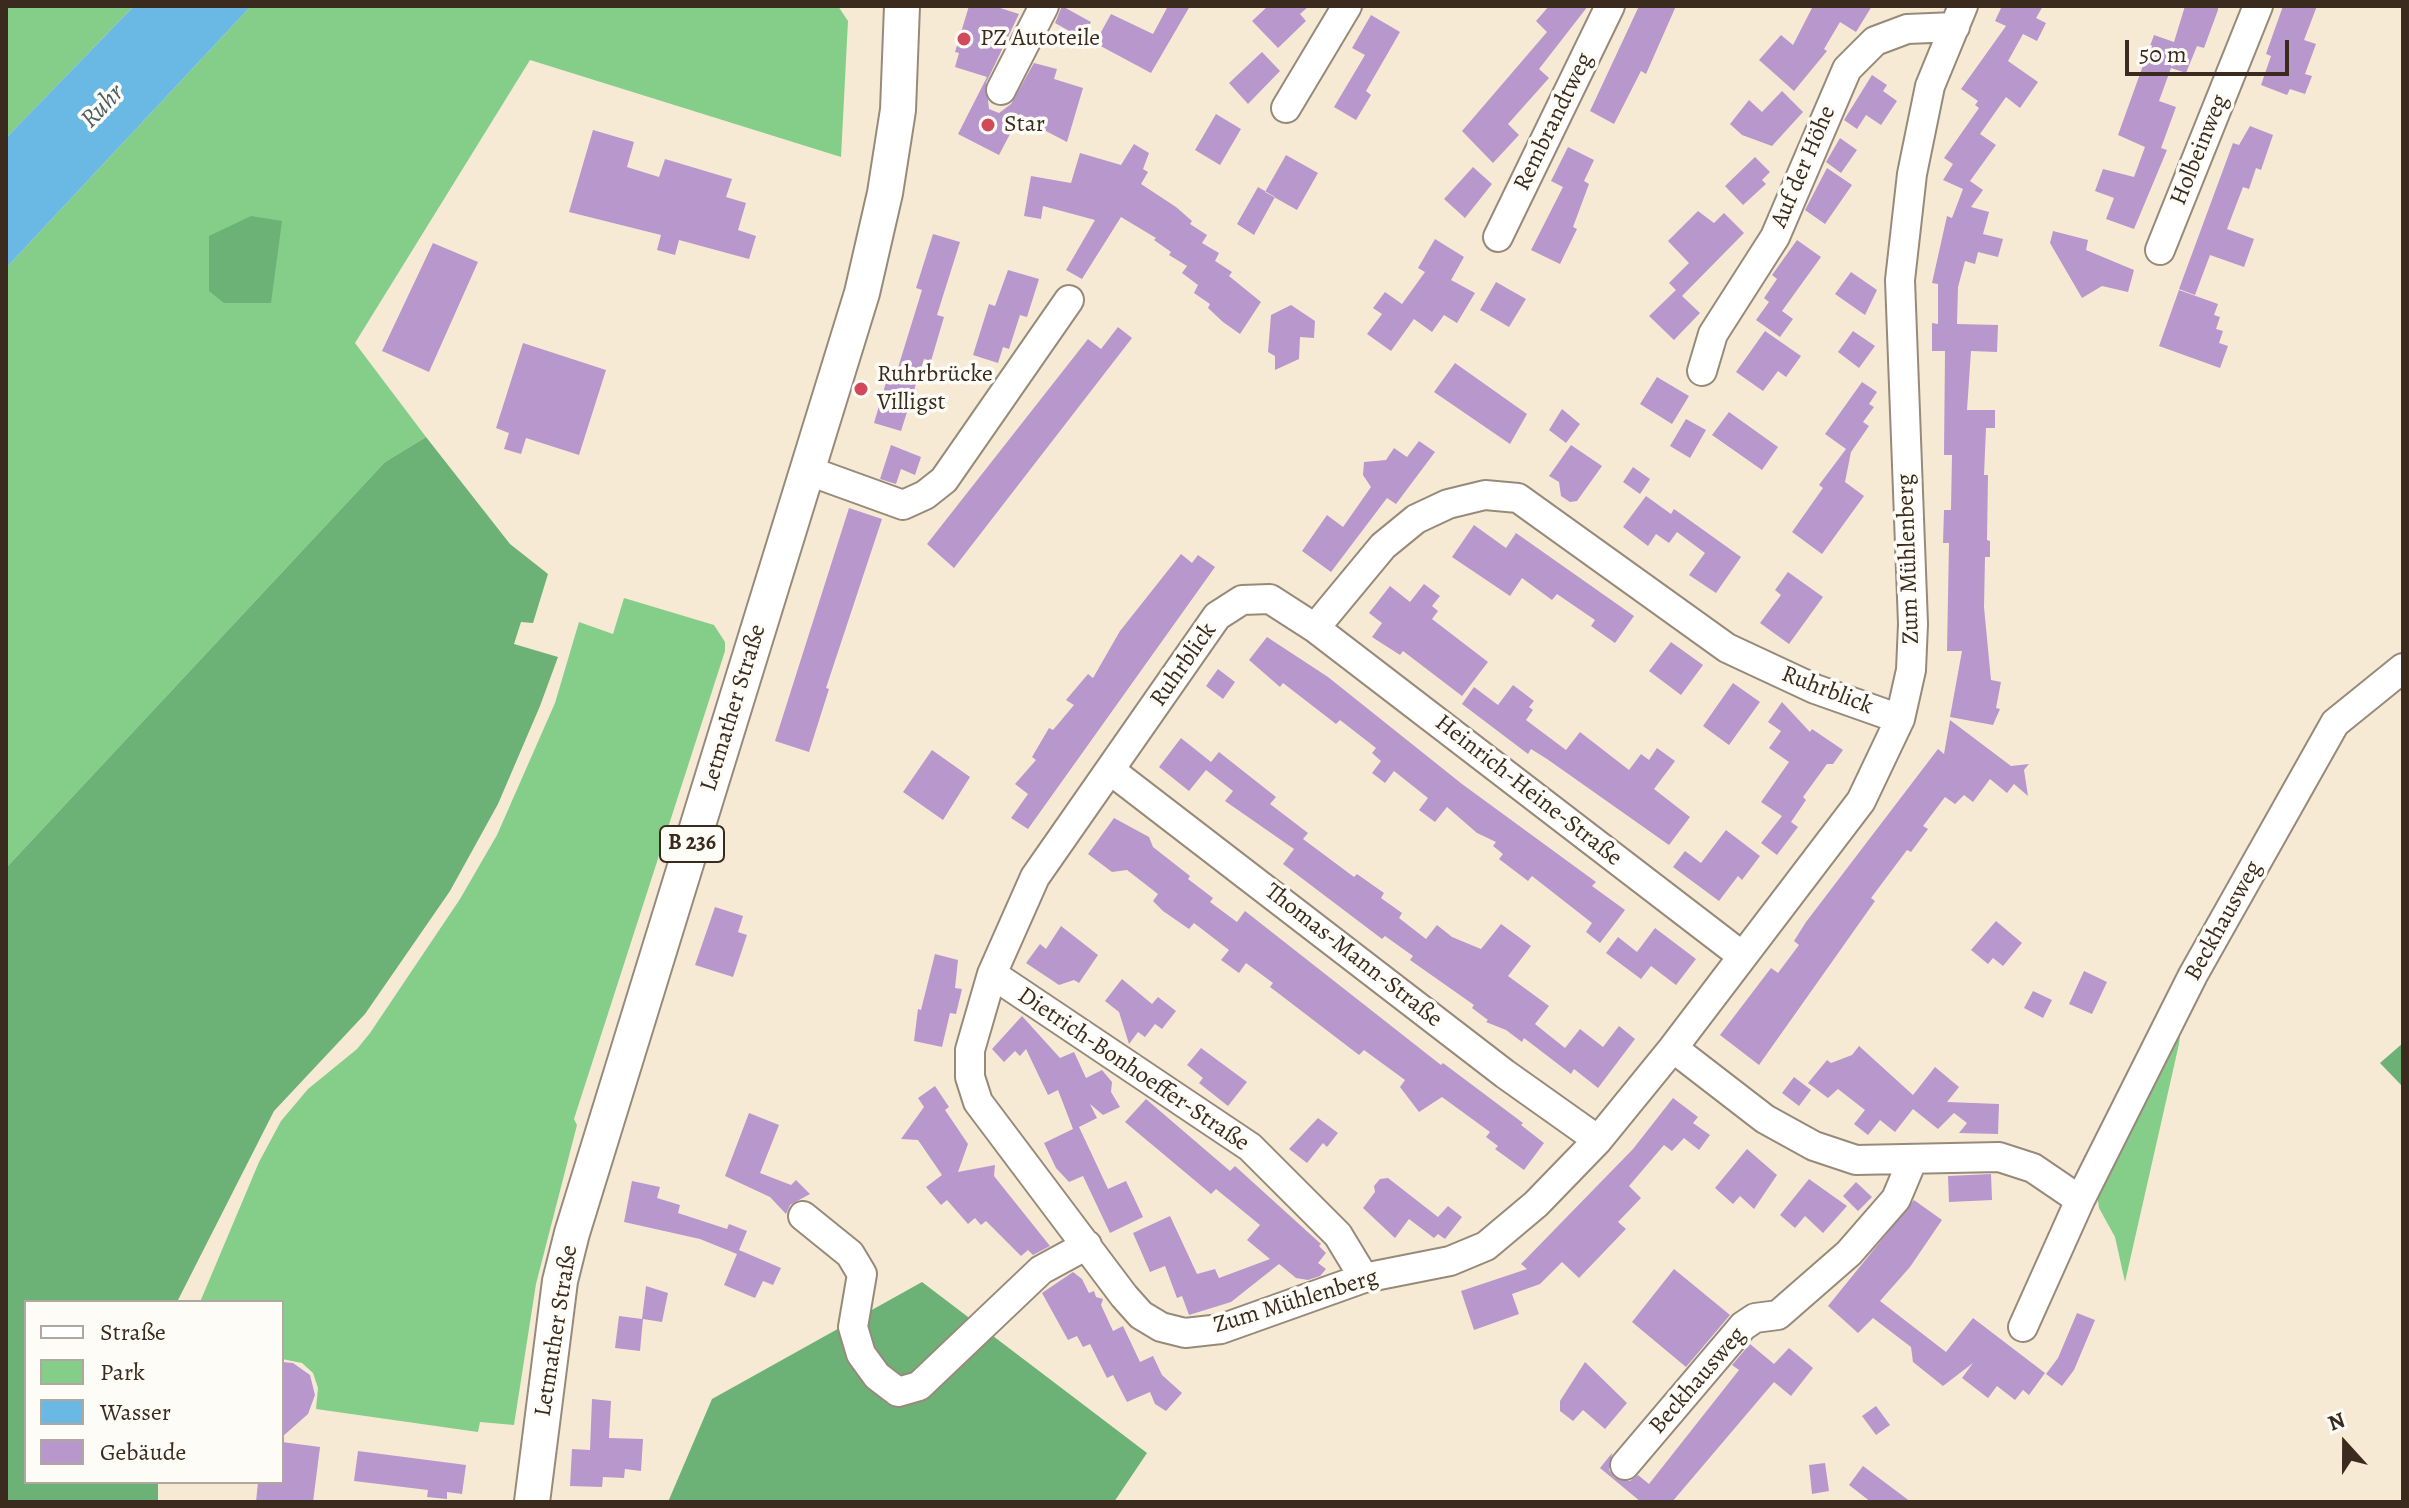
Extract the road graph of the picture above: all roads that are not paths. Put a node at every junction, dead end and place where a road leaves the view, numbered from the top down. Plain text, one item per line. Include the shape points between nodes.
1 (881, 6) edge
2 (902, 6) edge
3 (1044, 6) edge
4 (1347, 6) edge
5 (1610, 6) edge
6 (2258, 6) edge
7 (1959, 17) edge
8 (899, 48) junction
9 (1001, 90) dead end
10 (1286, 108) dead end
11 (1498, 237) dead end
12 (2160, 250) dead end
13 (1069, 300) dead end
14 (1702, 371) dead end
15 (809, 471) junction
16 (1315, 628) junction
17 (2403, 668) edge
18 (1900, 719) junction
19 (1110, 770) junction
20 (1741, 955) junction
21 (992, 974) junction
22 (1673, 1048) junction
23 (1598, 1140) junction
24 (1912, 1161) junction
25 (2080, 1200) junction
26 (803, 1216) dead end
27 (1087, 1245) junction
28 (1364, 1278) junction
29 (2023, 1327) dead end
30 (1625, 1465) dead end
31 (532, 1502) edge

1 - 8 main road, B 236
2 - 8 main road, Letmather Straße / B 236
3 - 9 street
4 - 10 street
5 - 11 street, Rembrandtweg
6 - 12 street, Holbeinweg
7 - 14 street, Auf der Höhe via 1875,41 1847,69 1775,237 1713,334
7 - 18 street, Zum Mühlenberg via 1930,86 1912,174 1900,280 1913,624 1911,670
8 - 15 main road, Letmather Straße / B 236 via 898,110 885,193 862,293
13 - 15 street via 944,480 925,495 903,505
15 - 31 main road, Letmather Straße / B 236 via 572,1233 560,1281
16 - 18 street, Ruhrblick via 1383,546 1416,519 1485,495 1518,498 1727,648 1815,689
16 - 19 street, Ruhrblick via 1270,599 1242,600 1217,616
16 - 20 street, Heinrich-Heine-Straße
17 - 25 street, Beckhausweg via 2335,723 2193,975
18 - 20 street, Zum Mühlenberg via 1861,801
19 - 21 street, Ruhrblick via 1035,877
19 - 23 street, Thomas-Mann-Straße
20 - 22 street, Zum Mühlenberg
21 - 27 street, Ruhrblick via 970,1050 970,1077 978,1102
21 - 28 street, Dietrich-Bonhoeffer-Straße via 1250,1147 1338,1235
22 - 23 street, Zum Mühlenberg
22 - 24 street via 1765,1119 1814,1146 1856,1160
23 - 28 street, Zum Mühlenberg via 1486,1246 1450,1261
24 - 25 street via 1999,1157 2033,1168
24 - 30 street, Beckhausweg via 1896,1199 1849,1253 1778,1315 1755,1318 1743,1326
25 - 29 street, Beckhausweg
26 - 27 street via 850,1254 862,1274 853,1327 861,1354 898,1392 919,1386 1041,1270
27 - 28 street, Zum Mühlenberg via 1141,1315 1185,1333 1221,1329

